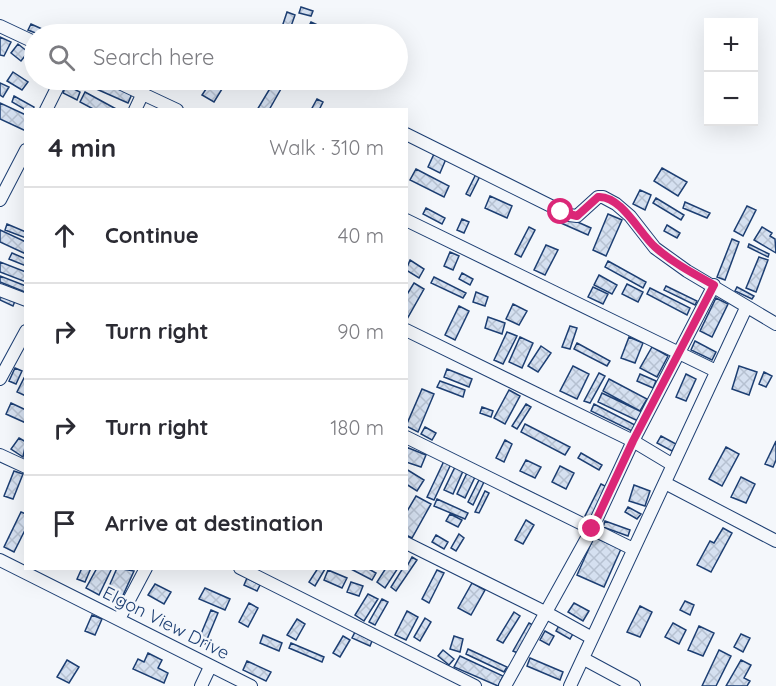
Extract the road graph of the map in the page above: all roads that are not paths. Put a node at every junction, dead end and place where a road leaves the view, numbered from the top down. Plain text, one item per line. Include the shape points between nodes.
1 (0, 26) edge
2 (24, 37) edge
3 (56, 90) edge
4 (136, 90) edge
5 (143, 93) junction
6 (47, 108) edge
7 (136, 108) edge
8 (173, 108) edge
9 (408, 135) edge
10 (24, 154) edge
11 (0, 200) edge
12 (408, 221) edge
13 (714, 285) junction
14 (0, 290) edge
15 (24, 299) edge
16 (746, 308) junction
17 (776, 324) edge
18 (408, 331) edge
19 (24, 339) edge
20 (678, 353) junction
21 (20, 354) edge
22 (716, 371) junction
23 (0, 379) edge
24 (408, 438) edge
25 (633, 441) junction
26 (0, 455) edge
27 (673, 465) junction
28 (24, 466) edge
29 (665, 483) junction
30 (592, 529) junction
31 (776, 541) edge
32 (408, 544) edge
33 (633, 549) junction
34 (0, 560) edge
35 (145, 570) edge
36 (244, 570) edge
37 (545, 612) junction
38 (119, 619) junction
39 (592, 639) junction
40 (584, 659) junction
41 (210, 667) junction
42 (201, 686) edge
43 (250, 686) edge
44 (475, 686) edge
45 (505, 686) edge
46 (570, 686) edge
47 (634, 686) edge

1 - 2 street
3 - 6 street
4 - 5 street
5 - 7 street
5 - 8 street
9 - 13 street via 568,215 577,216 598,197 608,199 630,216 655,248
10 - 11 street
12 - 20 street
13 - 16 street
13 - 20 street
14 - 15 street
16 - 17 street
16 - 22 street
18 - 25 street
19 - 21 street
20 - 22 street
20 - 25 street
21 - 23 street
22 - 27 street
24 - 30 street
25 - 27 street
25 - 30 street
26 - 28 street
27 - 29 street
29 - 31 street
29 - 33 street
30 - 33 street
30 - 37 street
32 - 37 street
33 - 39 street
34 - 38 street, Elgon View Drive
35 - 38 street
36 - 44 street
37 - 39 street
37 - 45 street
38 - 41 street, Elgon View Drive
39 - 40 street
40 - 46 street
40 - 47 street
41 - 42 street
41 - 43 street, Elgon View Drive

